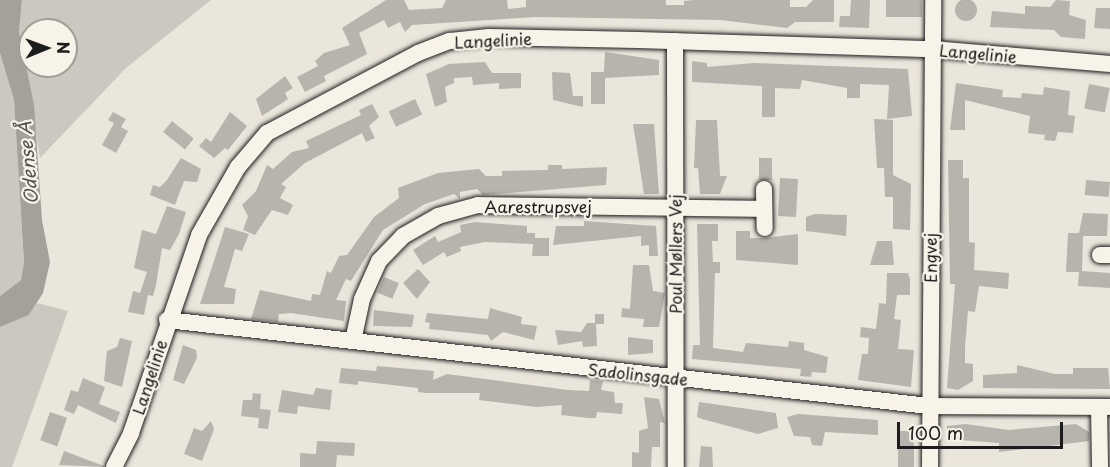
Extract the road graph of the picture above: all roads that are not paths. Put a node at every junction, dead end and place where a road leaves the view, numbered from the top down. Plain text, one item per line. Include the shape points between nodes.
1 (933, 0) edge
2 (675, 40) junction
3 (932, 49) junction
4 (1110, 64) edge
5 (764, 189) dead end
6 (675, 207) junction
7 (764, 208) junction
8 (765, 228) dead end
9 (167, 320) junction
10 (353, 341) junction
11 (675, 378) junction
12 (929, 406) junction
13 (1105, 407) edge
14 (114, 467) edge
15 (676, 467) edge
16 (930, 467) edge
17 (1100, 467) edge

1 - 3 street, Engvej
2 - 3 street, Langelinie
2 - 6 street, Poul Møllers Vej
2 - 9 street, Langelinie via 489,37 450,41 418,53 267,133 216,199
3 - 4 street, Langelinie
3 - 12 street, Engvej
5 - 7 street
6 - 7 street, Aarestrupsvej
6 - 10 street, Aarestrupsvej via 478,205 438,216 403,236 379,261 362,299
6 - 11 street, Poul Møllers Vej
7 - 8 street
9 - 10 street, Sadolinsgade
9 - 14 street, Langelinie via 131,433
10 - 11 street, Sadolinsgade
11 - 12 street, Sadolinsgade
11 - 15 street, Poul Møllers Vej
12 - 13 street, Sadolinsgade
12 - 16 street, Engvej
13 - 17 street

